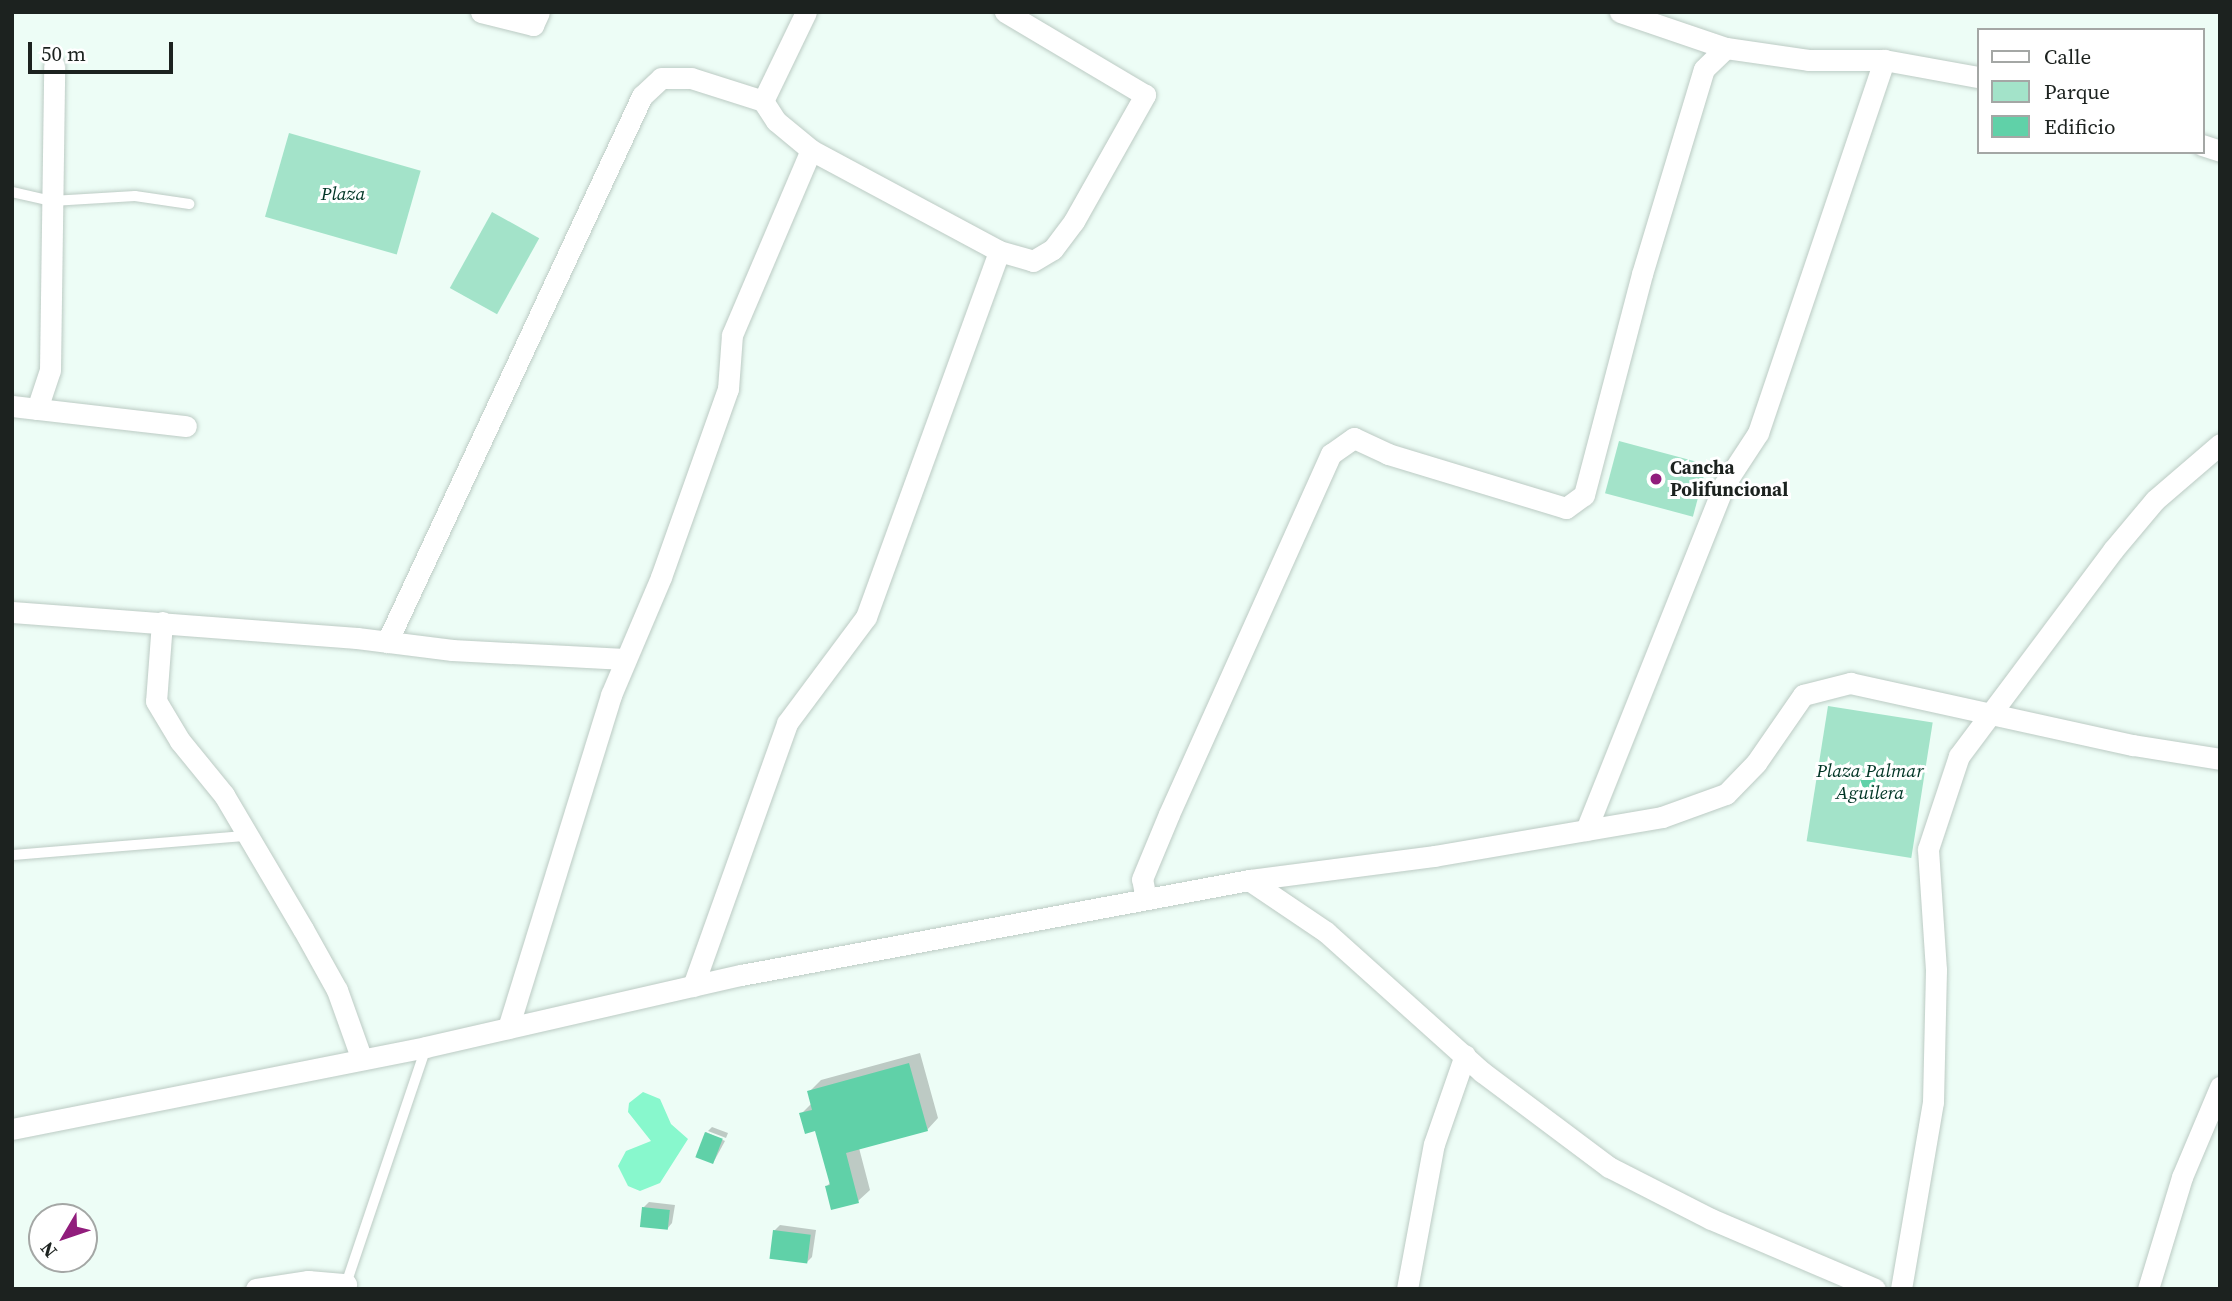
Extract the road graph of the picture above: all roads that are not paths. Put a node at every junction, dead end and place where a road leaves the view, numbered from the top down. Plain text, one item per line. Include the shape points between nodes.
1 (481, 12) edge
2 (539, 12) edge
3 (806, 12) edge
4 (1005, 12) edge
5 (1620, 12) edge
6 (1726, 48) junction
7 (1884, 60) junction
8 (54, 66) dead end
9 (1976, 77) edge
10 (763, 102) junction
11 (811, 150) junction
12 (12, 192) edge
13 (52, 201) junction
14 (189, 204) dead end
15 (999, 251) junction
16 (12, 406) edge
17 (37, 409) junction
18 (186, 426) dead end
19 (2220, 444) edge
20 (12, 612) edge
21 (162, 622) junction
22 (387, 642) junction
23 (625, 659) junction
24 (1990, 714) junction
25 (2220, 759) edge
26 (1586, 830) junction
27 (245, 836) junction
28 (12, 855) edge
29 (1249, 880) junction
30 (1146, 899) junction
31 (693, 986) junction
32 (508, 1028) junction
33 (426, 1046) junction
34 (1465, 1055) junction
35 (361, 1057) junction
36 (2220, 1087) edge
37 (12, 1129) edge
38 (345, 1287) edge
39 (256, 1289) edge
40 (1407, 1289) edge
41 (1875, 1289) edge
42 (1901, 1289) edge
43 (2148, 1289) edge

1 - 2 street via 533,25
3 - 10 street
4 - 15 street via 1145,95 1074,221 1053,249 1033,261
5 - 6 street
6 - 7 street via 1808,61
6 - 30 street via 1704,69 1642,274 1584,495 1566,508 1388,454 1354,438 1331,454 1169,814 1142,879
7 - 9 street
7 - 26 street via 1758,433 1714,508
8 - 13 street
10 - 11 street via 776,121
10 - 22 street via 691,78 662,78 642,96
11 - 15 street
11 - 23 street via 732,335 728,389 661,577
12 - 13 lane
13 - 14 lane via 135,196
13 - 17 street via 50,370
15 - 31 street via 866,617 787,723
16 - 17 street
17 - 18 street
19 - 24 street via 2155,500
20 - 21 street
21 - 22 street
21 - 27 street via 156,702 180,741 224,795
22 - 23 street
23 - 32 street
24 - 25 street
24 - 26 street via 1850,683 1803,695 1756,762 1726,794 1662,817
24 - 42 street via 1959,756 1928,849 1937,970 1933,1102
26 - 29 street
27 - 28 lane
27 - 35 street via 337,990
29 - 30 street
29 - 34 street via 1326,932
30 - 31 street
31 - 32 street
32 - 33 street
33 - 35 street
33 - 38 lane
34 - 40 street via 1434,1144
34 - 41 street via 1609,1167 1712,1219
35 - 37 street
36 - 43 street via 2182,1177
38 - 39 street via 308,1280

